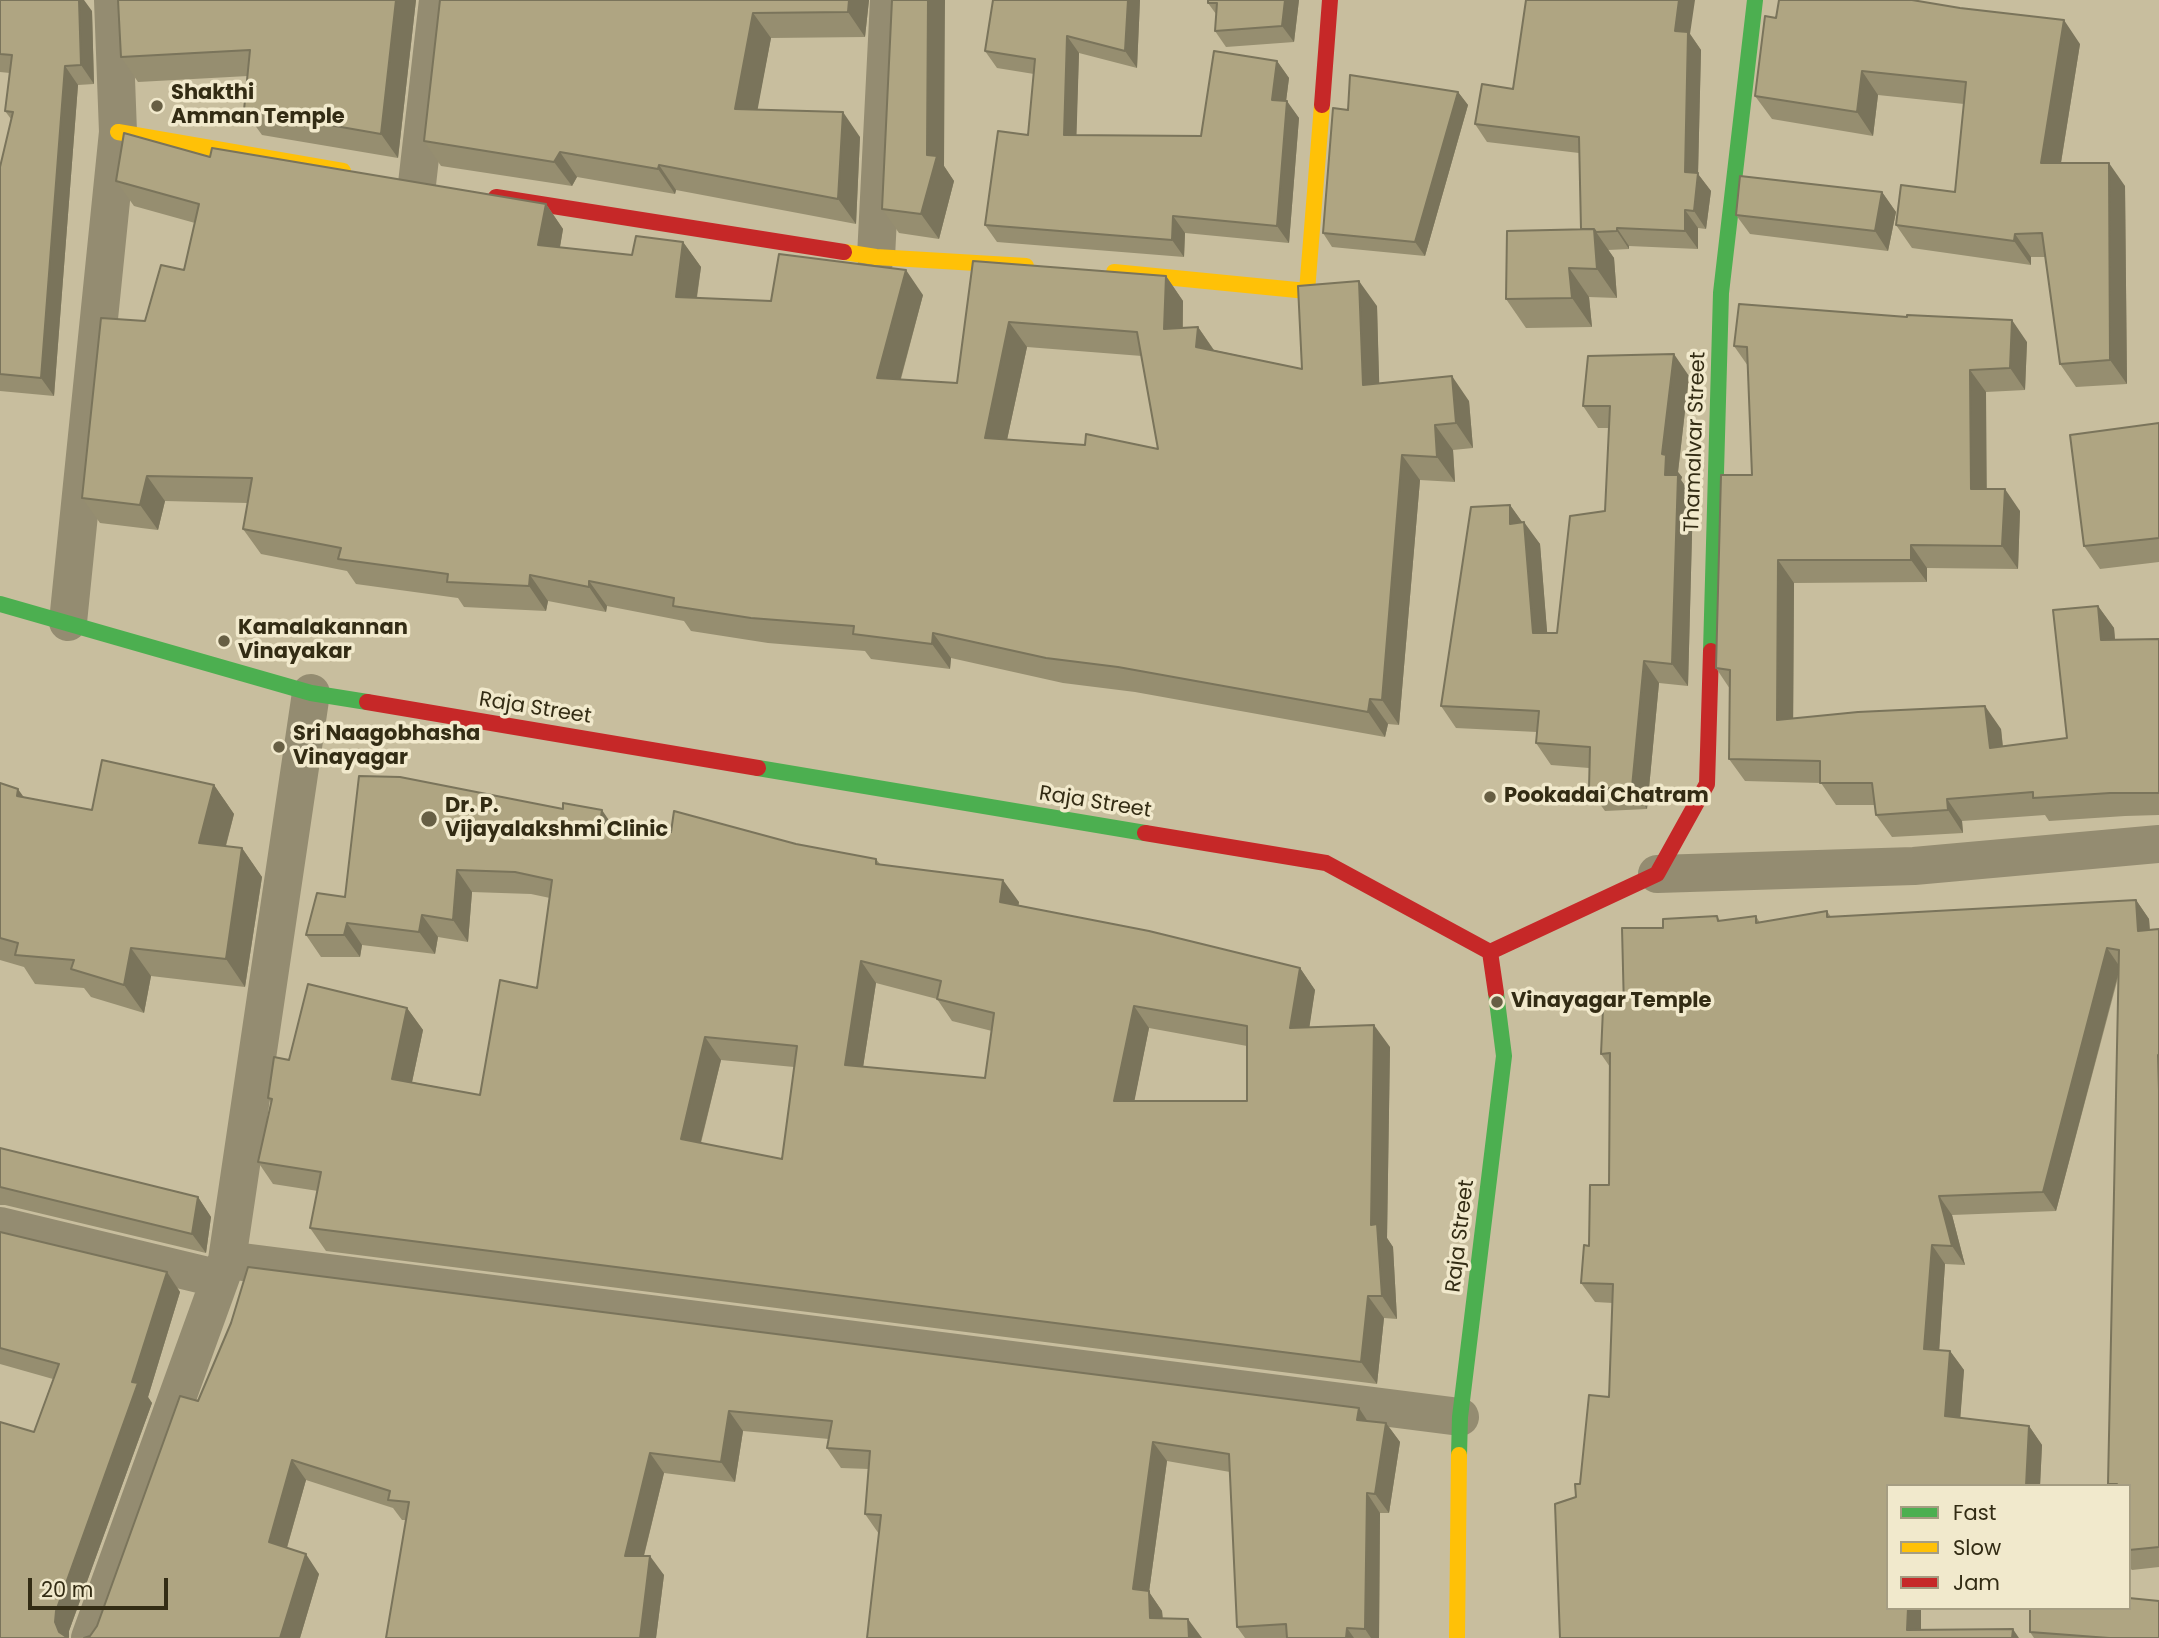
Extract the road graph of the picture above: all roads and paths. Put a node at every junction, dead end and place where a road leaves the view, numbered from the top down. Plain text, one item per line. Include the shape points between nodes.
1 (113, 0) edge
2 (438, 0) edge
3 (889, 0) edge
4 (1330, 0) edge
5 (1755, 0) edge
6 (118, 132) junction
7 (362, 174) edge
8 (417, 184) edge
9 (484, 195) edge
10 (876, 257) junction
11 (1036, 267) edge
12 (1103, 271) edge
13 (0, 604) edge
14 (68, 622) junction
15 (311, 693) junction
16 (2159, 844) edge
17 (1657, 874) junction
18 (1490, 952) junction
19 (0, 1226) edge
20 (224, 1270) junction
21 (1460, 1417) junction
22 (90, 1638) edge
23 (1457, 1638) edge

1 - 6 street
2 - 8 street
3 - 10 street
4 - 12 street via 1307,291
5 - 17 street, Thamalvar Street via 1721,293 1707,785
6 - 7 street
6 - 14 street
9 - 10 street
10 - 11 street
13 - 14 street, Raja Street
14 - 15 street, Raja Street
15 - 18 street, Raja Street via 1326,863
15 - 20 street
16 - 17 street via 1914,866
17 - 18 street
18 - 21 street, Raja Street via 1504,1056
19 - 20 street
20 - 21 street
20 - 22 street
21 - 23 street, Raja Street

